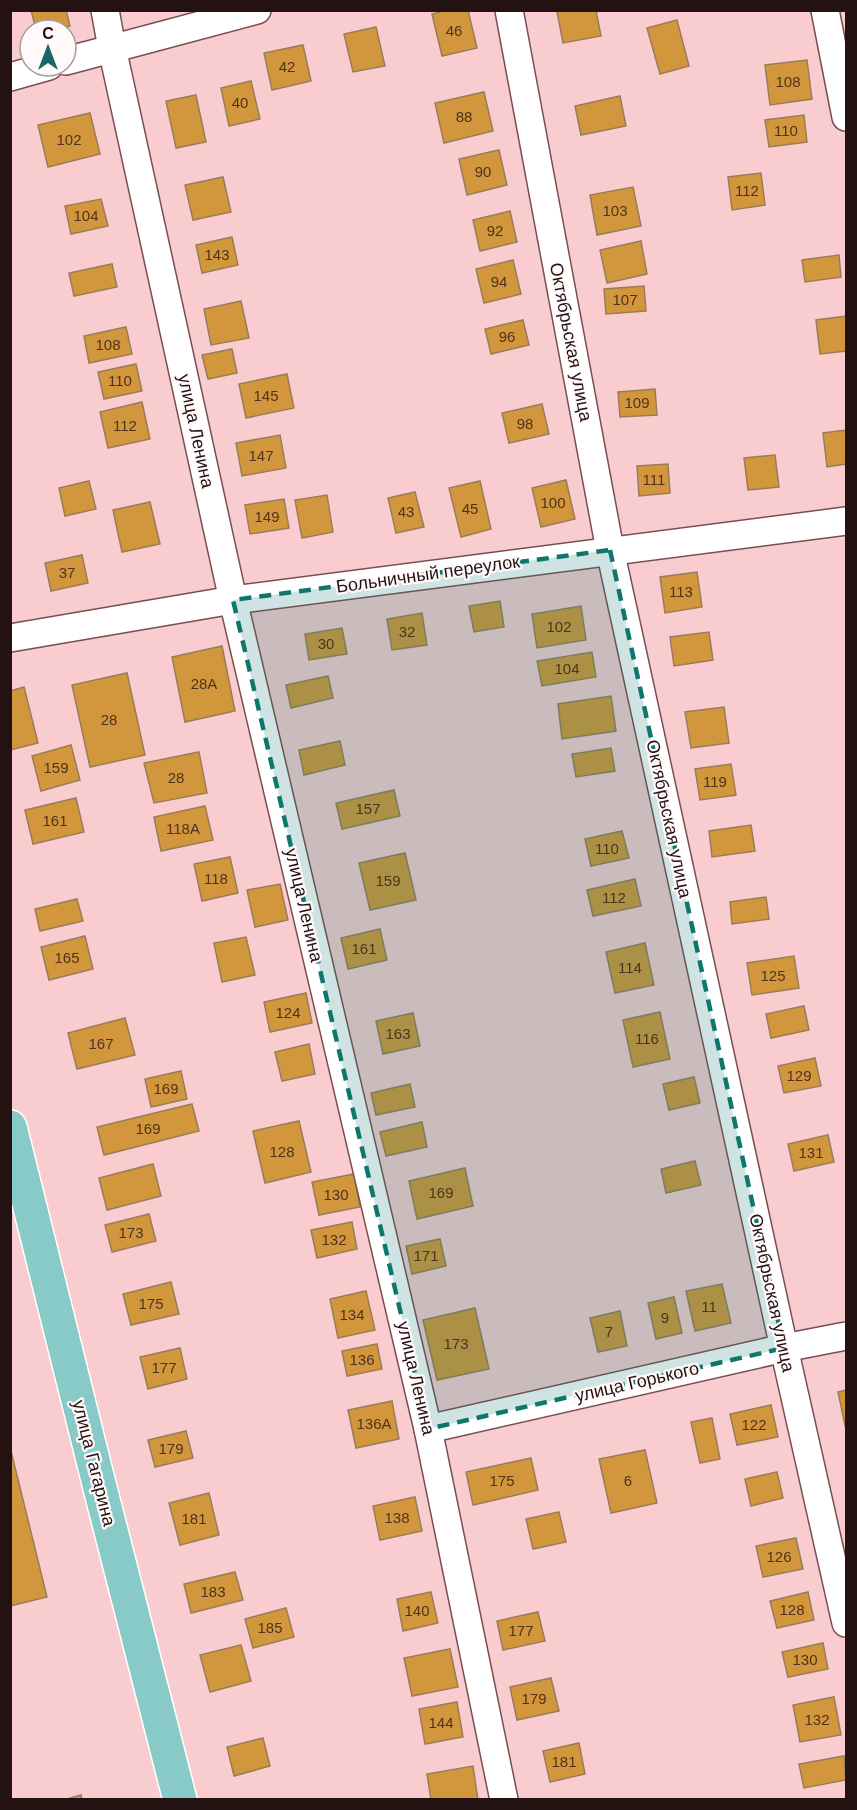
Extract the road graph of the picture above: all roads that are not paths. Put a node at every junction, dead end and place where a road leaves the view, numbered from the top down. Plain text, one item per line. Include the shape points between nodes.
1 (105, 10) edge
2 (257, 10) edge
3 (509, 10) edge
4 (825, 10) edge
5 (111, 48) junction
6 (78, 58) edge
7 (846, 117) edge
8 (846, 521) edge
9 (610, 550) junction
10 (232, 600) junction
11 (10, 638) edge
12 (10, 1127) edge
13 (846, 1336) edge
14 (784, 1348) junction
15 (428, 1430) junction
16 (846, 1623) edge
17 (180, 1800) edge
18 (504, 1800) edge

1 - 5 street, улица Ленина
2 - 5 street
3 - 9 street, Октябрьская улица
4 - 7 street
5 - 6 street
5 - 10 street, улица Ленина
8 - 9 street, Больничный переулок
9 - 10 street, Больничный переулок
9 - 14 street, Октябрьская улица
10 - 11 street, Больничный переулок
10 - 15 street, улица Ленина
12 - 17 main road, улица Гагарина
13 - 14 street, улица Горького
14 - 15 street, улица Горького
14 - 16 street, Октябрьская улица
15 - 18 street, улица Ленина

